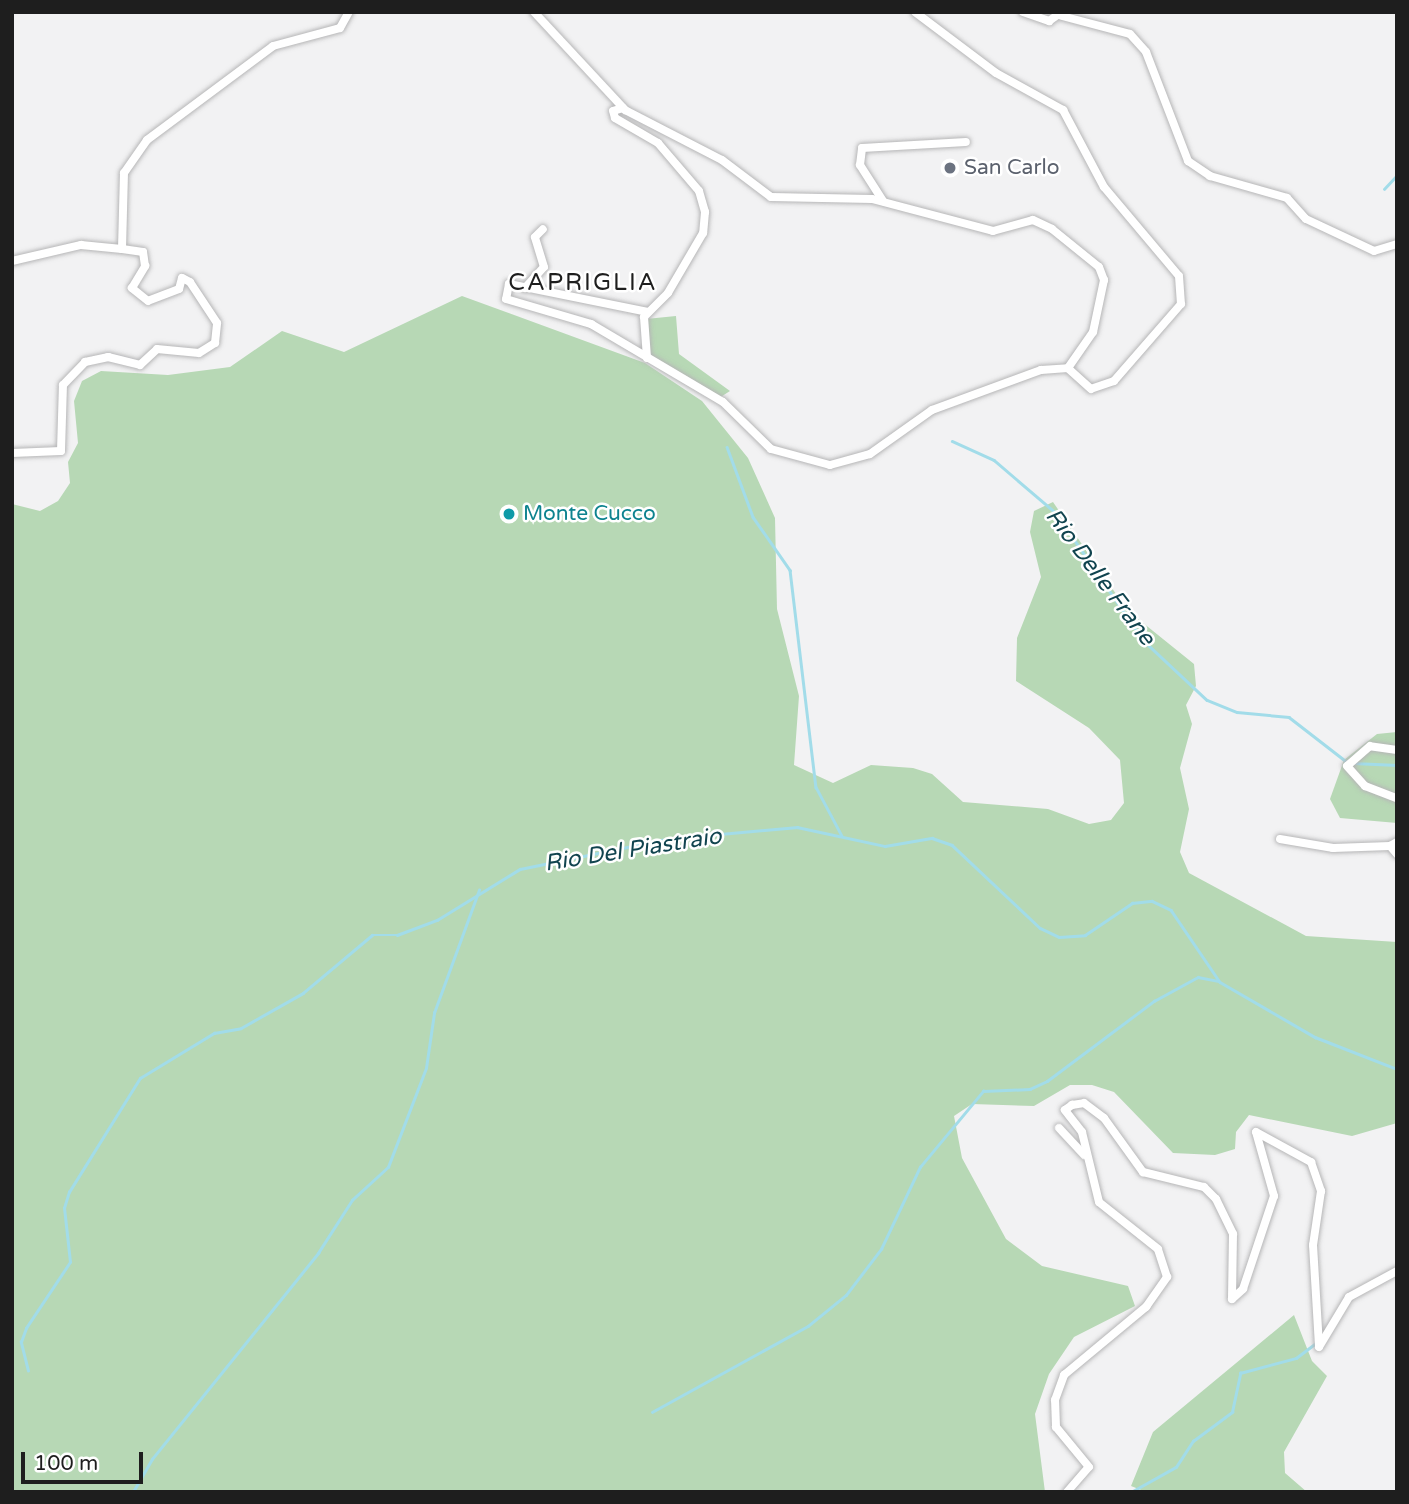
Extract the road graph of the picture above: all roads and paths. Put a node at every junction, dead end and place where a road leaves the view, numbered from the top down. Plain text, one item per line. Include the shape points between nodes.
1 (349, 12) edge
2 (534, 12) edge
3 (915, 12) edge
4 (1023, 12) edge
5 (1062, 14) edge
6 (625, 110) junction
7 (966, 142) dead end
8 (883, 201) junction
9 (543, 229) dead end
10 (1397, 244) edge
11 (122, 249) junction
12 (12, 261) edge
13 (525, 288) junction
14 (648, 312) junction
15 (647, 358) junction
16 (1068, 368) junction
17 (12, 453) edge
18 (1397, 750) edge
19 (1397, 798) edge
20 (1280, 839) dead end
21 (1393, 844) edge
22 (1397, 854) edge
23 (1059, 1128) dead end
24 (1084, 1155) junction
25 (1397, 1271) edge
26 (1067, 1492) edge

1 - 11 street via 340,28 274,46 147,140 124,173
2 - 6 street
3 - 16 street via 996,73 1068,115 1104,187 1161,248 1182,284 1181,304 1114,381 1091,389
4 - 5 street via 1049,21
5 - 10 street via 1130,34 1146,52 1188,161 1210,176 1287,198 1306,219 1363,247 1374,251
6 - 8 street via 722,160 771,197
6 - 14 street via 616,108 615,118 659,143 704,198 703,233 668,293
7 - 8 street via 862,148 860,165
8 - 16 street via 993,231 1038,222 1099,267 1104,302 1088,341
9 - 13 street via 535,237 544,267
11 - 12 street via 80,245
11 - 17 street via 143,252 145,266 132,288 148,301 179,289 182,278 190,282 217,323 215,343 199,353 157,349 139,365 108,357 85,362 63,385 61,451
13 - 14 street
13 - 15 street via 509,284 506,299 591,324
14 - 15 street
15 - 16 street via 723,402 771,449 839,465 870,454 932,410 1041,370
18 - 19 street via 1370,746 1347,766 1364,786
20 - 21 street via 1333,848
21 - 22 street
23 - 24 street
24 - 25 street via 1082,1132 1065,1110 1084,1103 1104,1118 1143,1172 1204,1187 1225,1211 1233,1234 1232,1298 1243,1289 1274,1196 1256,1132 1301,1152 1319,1173 1321,1191 1312,1245 1319,1347 1349,1297
24 - 26 street via 1099,1202 1158,1249 1167,1277 1146,1307 1064,1375 1055,1400 1056,1427 1089,1467

